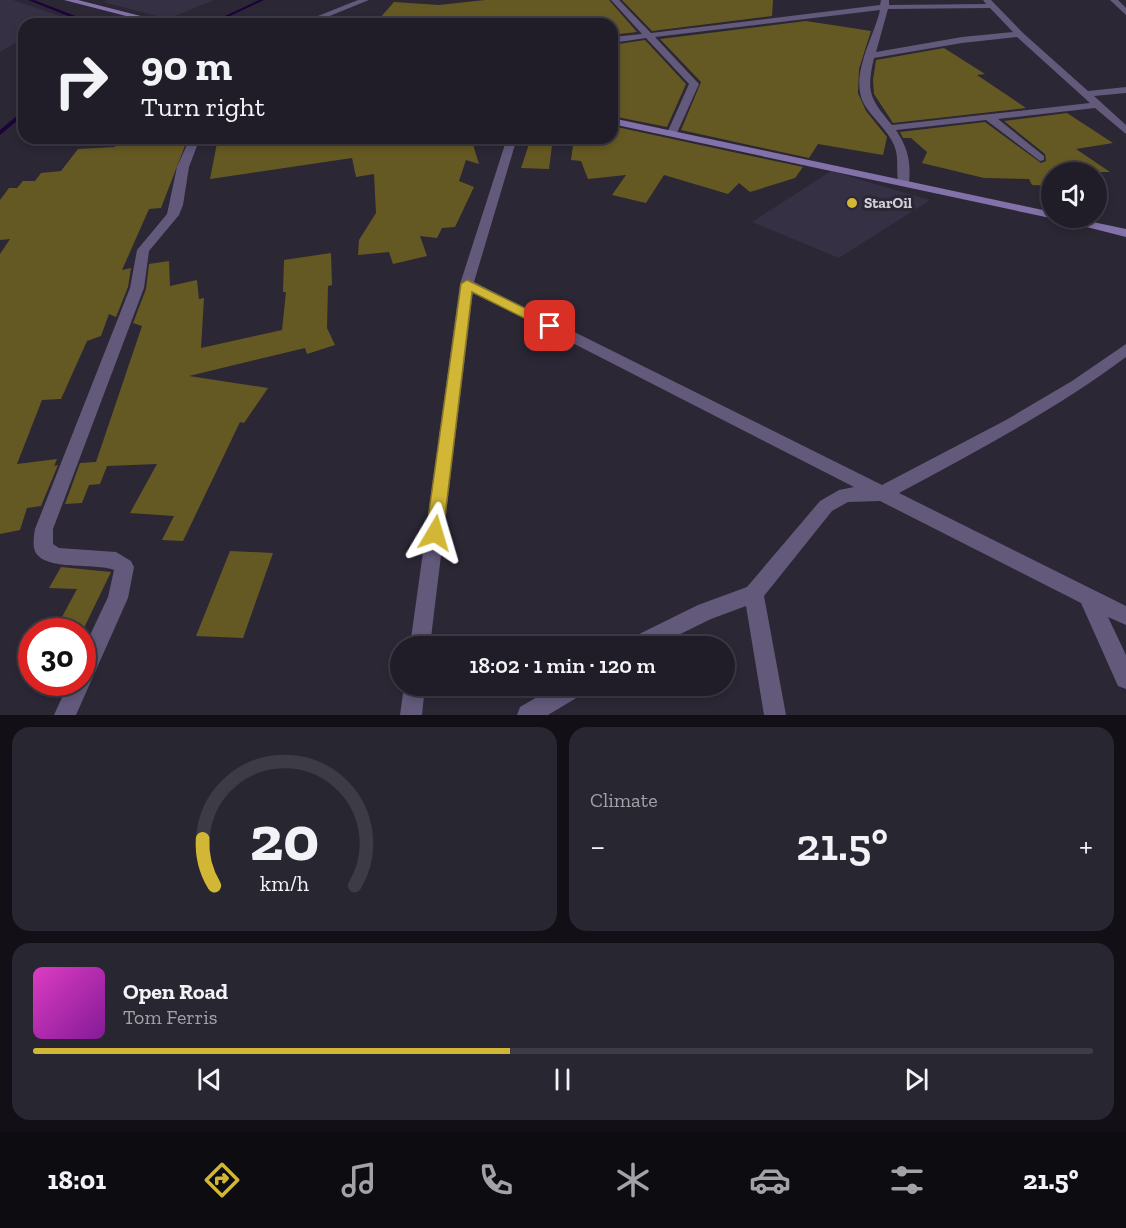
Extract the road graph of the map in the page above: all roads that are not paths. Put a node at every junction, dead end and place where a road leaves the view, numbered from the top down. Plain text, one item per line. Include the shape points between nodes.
1 (68, 0) edge
2 (365, 0) edge
3 (615, 0) edge
4 (1114, 0) edge
5 (885, 3) edge
6 (990, 3) edge
7 (1126, 13) edge
8 (143, 18) edge
9 (318, 18) edge
10 (1018, 34) junction
11 (647, 36) junction
12 (618, 39) edge
13 (871, 56) junction
14 (1126, 90) edge
15 (1088, 94) junction
16 (1098, 105) junction
17 (987, 116) junction
18 (618, 121) edge
19 (890, 129) junction
20 (1126, 131) edge
21 (672, 133) junction
22 (193, 144) edge
23 (510, 144) edge
24 (1040, 158) dead end
25 (903, 183) junction
26 (1041, 214) edge
27 (1107, 228) edge
28 (1126, 232) edge
29 (467, 284) junction
30 (1126, 349) edge
31 (884, 493) junction
32 (754, 594) junction
33 (1087, 595) junction
34 (1126, 616) edge
35 (421, 636) edge
36 (656, 636) edge
37 (96, 646) edge
38 (1126, 678) edge
39 (74, 696) edge
40 (414, 696) edge
41 (559, 696) edge
42 (65, 715) edge
43 (411, 715) edge
44 (528, 715) edge
45 (775, 715) edge

1 - 8 main road
2 - 9 street
3 - 11 street
4 - 7 street
5 - 6 street
5 - 11 street
5 - 13 street
6 - 10 street
10 - 13 street
10 - 15 street
11 - 12 street
11 - 21 street via 694,84
13 - 19 street via 866,96
14 - 15 street
15 - 16 street
16 - 17 street
16 - 20 street
17 - 19 street
17 - 24 street
18 - 21 main road
19 - 25 street via 903,150
21 - 25 main road
22 - 37 street via 183,167 173,215 143,249 137,288 44,529 43,548 56,556 116,560 124,567 118,598
23 - 29 street
25 - 26 main road
27 - 28 main road
29 - 31 street
29 - 35 street
30 - 31 street via 1077,385 1012,424
31 - 32 street via 845,495 826,506
31 - 33 street
32 - 36 street
32 - 45 street
33 - 34 street
33 - 38 street
39 - 42 street
40 - 43 street
41 - 44 street

